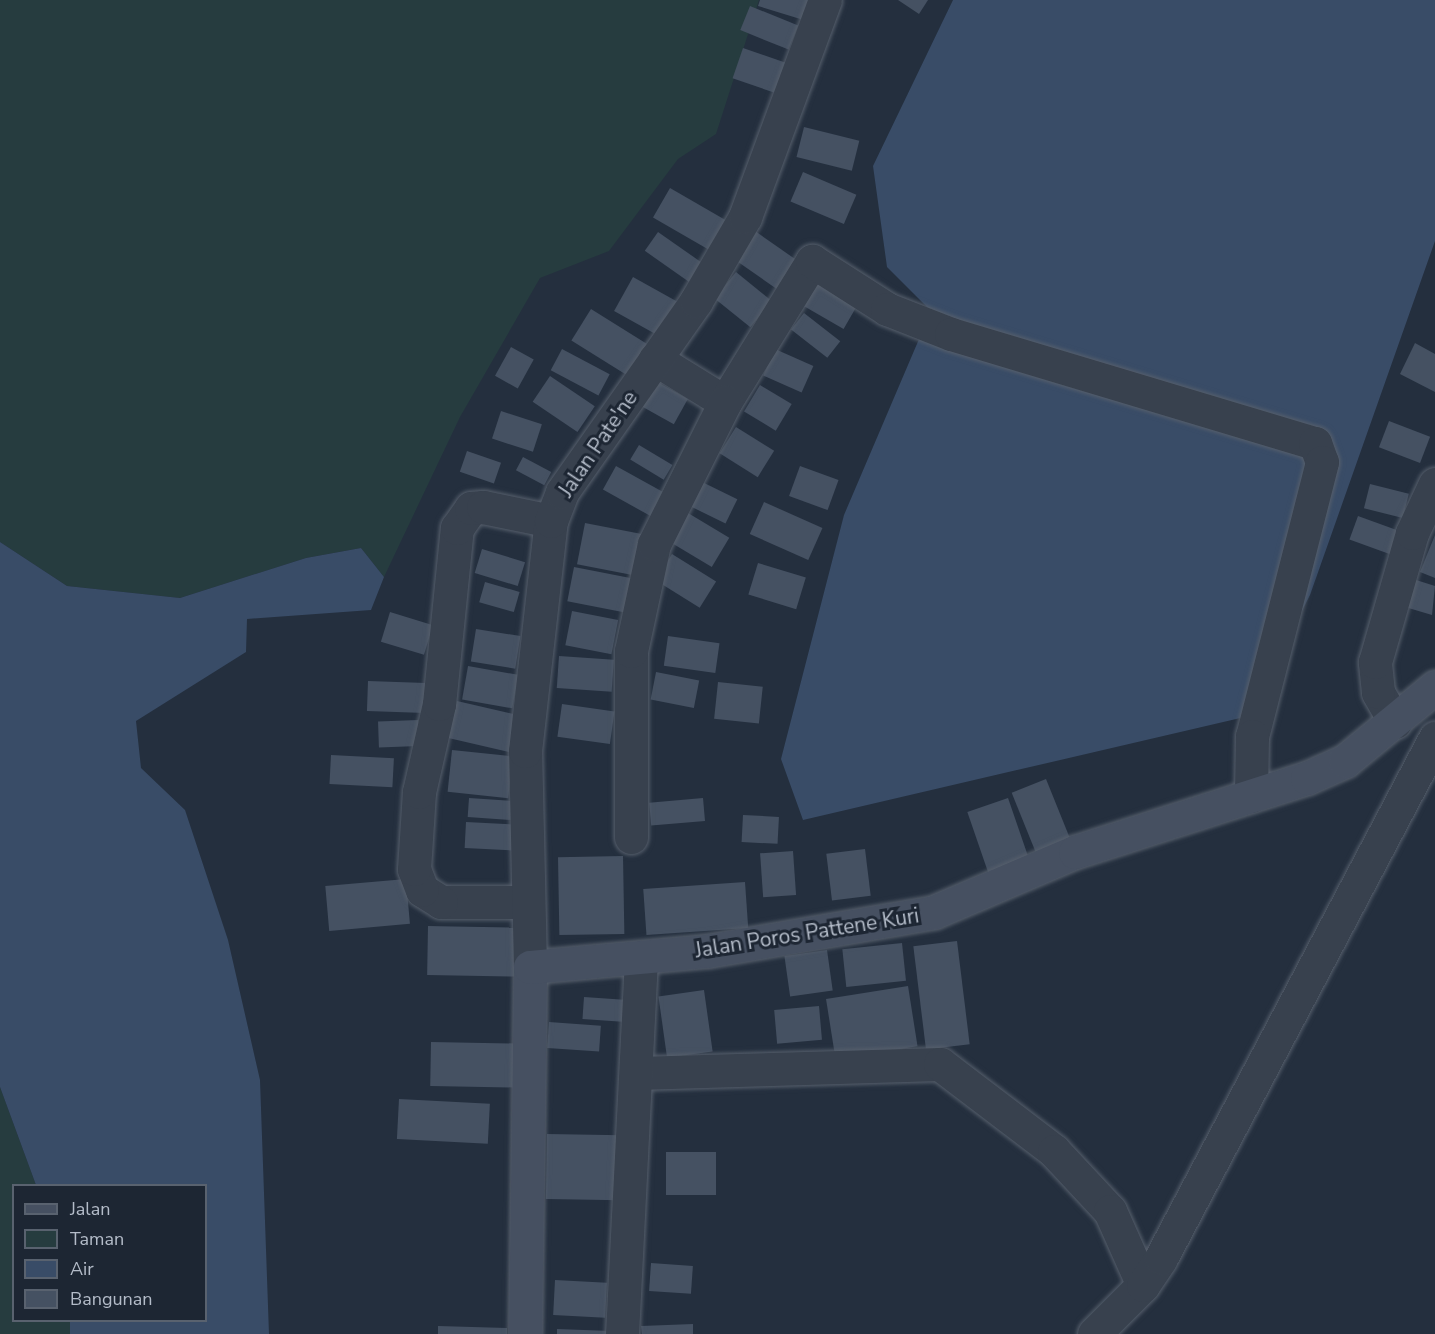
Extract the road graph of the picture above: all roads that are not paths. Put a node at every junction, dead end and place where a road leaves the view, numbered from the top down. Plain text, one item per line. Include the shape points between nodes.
1 (825, 0) edge
2 (655, 359) junction
3 (725, 402) junction
4 (1435, 484) edge
5 (551, 521) junction
6 (1435, 687) edge
7 (1395, 722) junction
8 (1435, 738) edge
9 (1251, 796) junction
10 (631, 837) dead end
11 (528, 902) junction
12 (641, 957) junction
13 (530, 967) junction
14 (638, 1073) junction
15 (1143, 1285) junction
16 (525, 1334) edge
17 (622, 1334) edge
18 (1094, 1334) edge

1 - 2 street, Jalan Pate'ne via 760,188 716,270
2 - 3 street
2 - 5 street, Jalan Pate'ne via 561,492
3 - 9 street via 812,261 887,309 951,334 1315,443 1322,462 1252,736
3 - 10 street via 654,544 633,640
4 - 7 street via 1409,543 1375,662 1378,692
5 - 11 street, Jalan Pate'ne via 525,751
5 - 11 street via 483,507 471,508 457,528 439,704 419,792 414,869 422,890 441,902
6 - 7 street, Jalan Poros Pattene Kuri
7 - 9 street, Jalan Poros Pattene Kuri via 1345,761
8 - 15 street
9 - 12 street, Jalan Poros Pattene Kuri via 1075,852 934,912 865,927
11 - 13 street, Jalan Pate'ne
12 - 13 street, Jalan Poros Pattene Kuri
12 - 14 street
13 - 16 street
14 - 15 street via 940,1064 1054,1151 1110,1211
14 - 17 street
15 - 18 street

